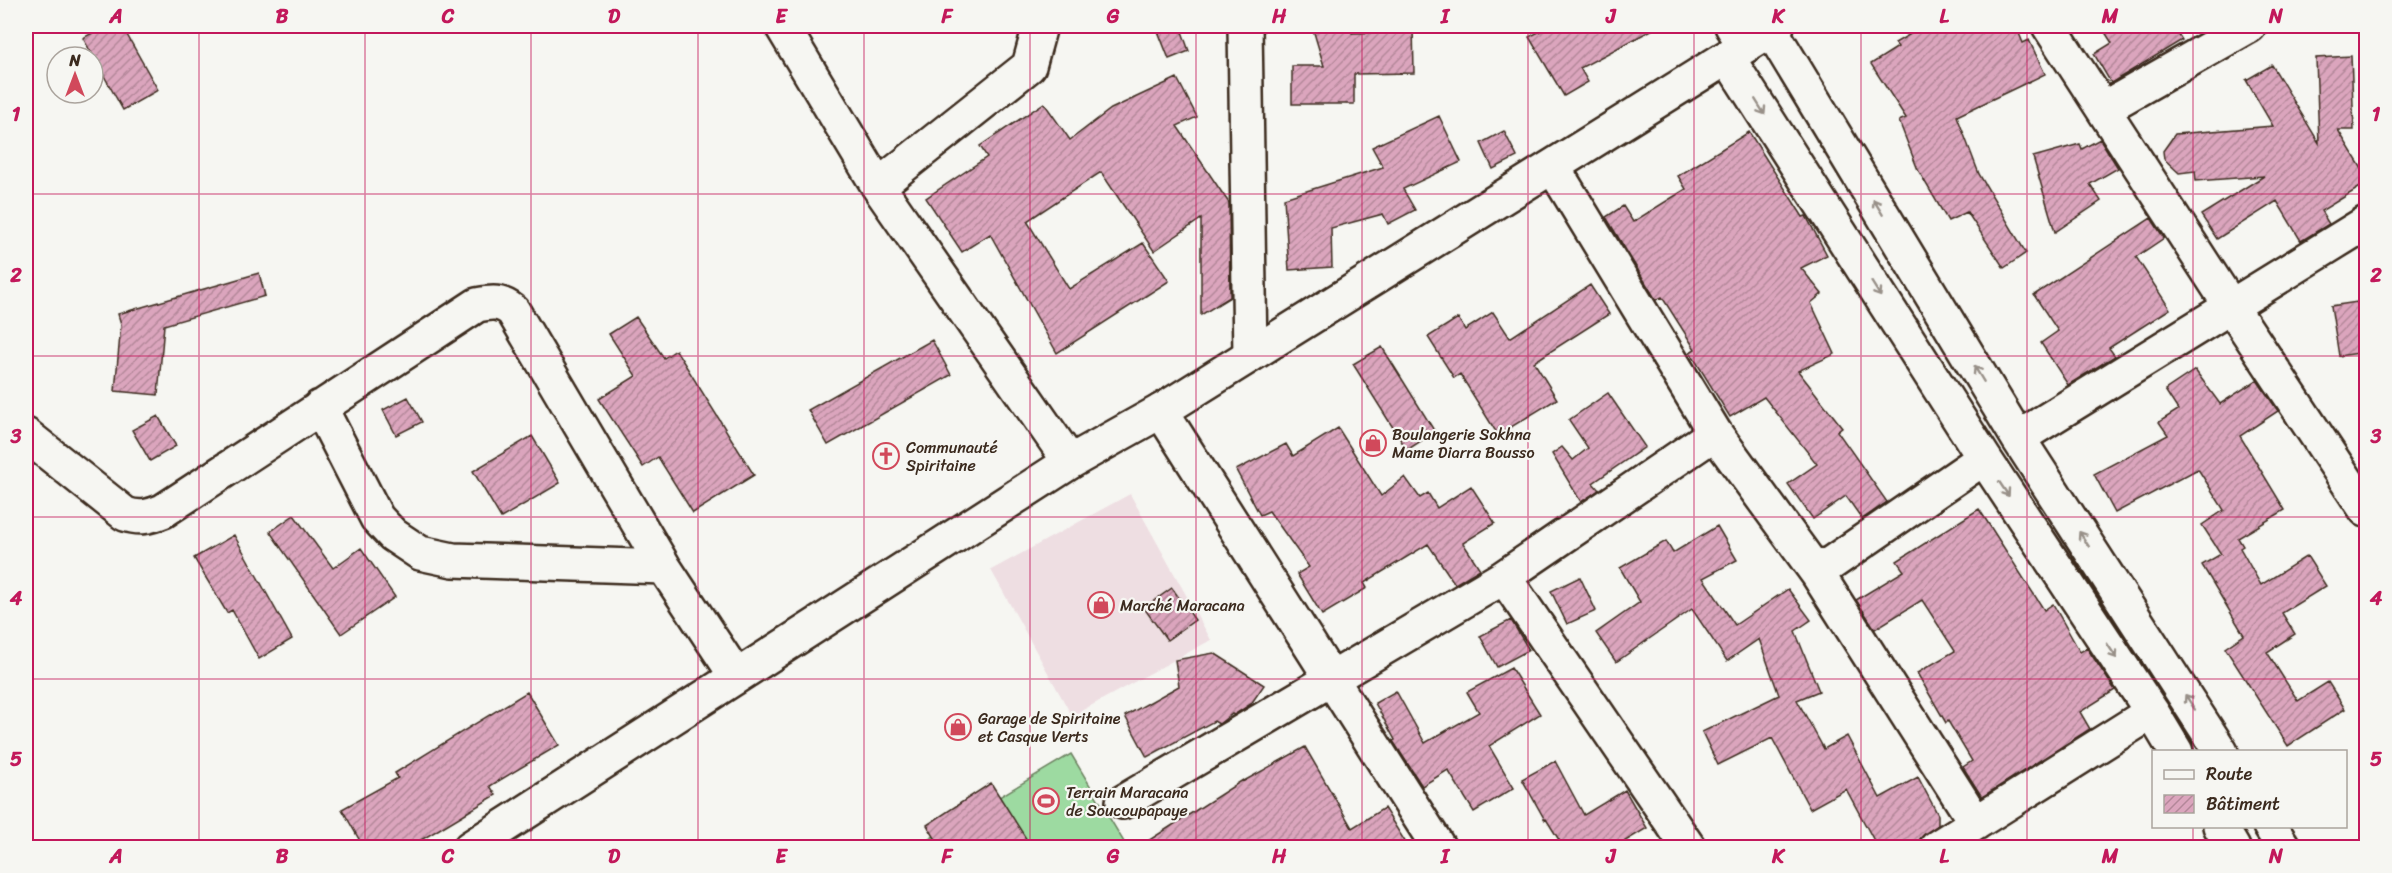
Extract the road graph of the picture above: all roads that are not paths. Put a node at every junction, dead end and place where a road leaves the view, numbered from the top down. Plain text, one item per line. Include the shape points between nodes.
1 (782, 26) edge
2 (1040, 26) edge
3 (1245, 26) edge
4 (2049, 26) edge
5 (2249, 26) edge
6 (1751, 37) edge
7 (2103, 109) junction
8 (1553, 167) junction
9 (878, 186) junction
10 (2367, 223) edge
11 (2230, 305) junction
12 (1250, 355) junction
13 (320, 407) junction
14 (1161, 411) junction
15 (1715, 433) junction
16 (26, 435) edge
17 (2018, 438) junction
18 (1983, 458) junction
19 (1070, 462) junction
20 (2367, 510) edge
21 (664, 567) junction
22 (1817, 573) junction
23 (1504, 577) junction
24 (736, 676) junction
25 (1331, 678) junction
26 (2152, 712) junction
27 (2175, 750) edge
28 (2221, 750) edge
29 (1123, 802) dead end
30 (1976, 823) junction
31 (2221, 828) edge
32 (470, 848) edge
33 (1439, 848) edge
34 (1689, 848) edge
35 (1936, 848) edge
36 (2233, 848) edge

1 - 9 street
2 - 9 street via 1029,66
3 - 12 street
4 - 7 street
5 - 7 street
6 - 8 street
17 -> 6 street
6 -> 18 street
7 - 11 street
8 - 12 street
8 - 15 street
9 - 19 street
10 - 11 street
11 - 17 street
11 - 20 street
12 - 14 street
13 - 16 street via 148,517 125,514
13 - 21 street via 377,518 393,535 420,553 453,560
13 - 21 street via 477,305 504,304 513,312
14 - 19 street
14 - 25 street
15 - 22 street
15 - 23 street
28 -> 17 street
18 - 22 street
18 -> 26 street
19 - 24 street
21 - 24 street
22 - 30 street
23 - 25 street
23 - 34 street
24 - 32 street
25 - 29 street
25 - 33 street
26 - 27 street
26 - 30 street
30 - 35 street
31 - 36 street

